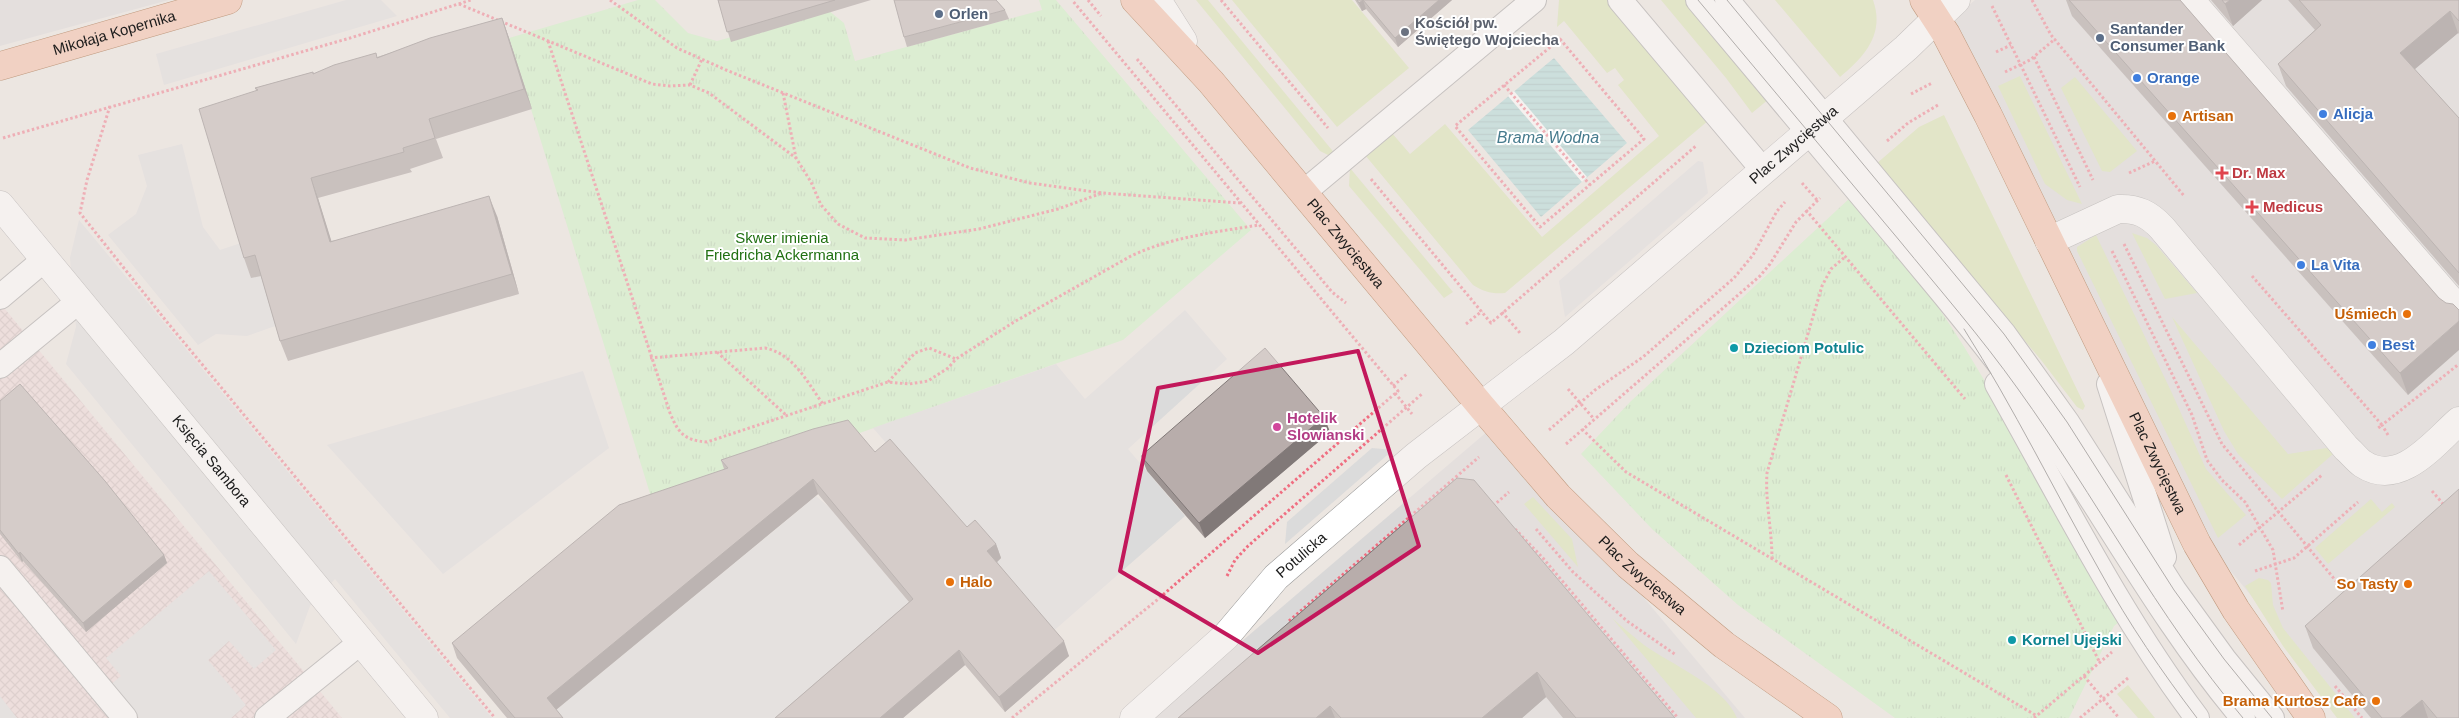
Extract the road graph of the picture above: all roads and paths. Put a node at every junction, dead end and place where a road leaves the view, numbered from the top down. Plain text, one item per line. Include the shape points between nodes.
1 (228, 0) edge
2 (471, 0) edge
3 (610, 0) edge
4 (1072, 0) edge
5 (1088, 0) edge
6 (1135, 0) edge
7 (1157, 0) edge
8 (1221, 0) edge
9 (1534, 0) edge
10 (1620, 0) edge
11 (1698, 0) edge
12 (1726, 0) edge
13 (1956, 0) edge
14 (1990, 0) edge
15 (2032, 0) edge
16 (2190, 0) edge
17 (460, 4) junction
18 (1930, 9) edge
19 (1107, 23) dead end
20 (2055, 39) junction
21 (548, 41) junction
22 (1132, 54) dead end
23 (2034, 57) junction
24 (702, 59) junction
25 (2021, 65) junction
26 (0, 66) edge
27 (2000, 74) dead end
28 (1211, 82) junction
29 (690, 85) junction
30 (1504, 85) junction
31 (782, 92) junction
32 (1938, 105) dead end
33 (110, 106) junction
34 (1723, 122) junction
35 (1816, 124) junction
36 (3, 138) dead end
37 (1883, 144) dead end
38 (1350, 154) junction
39 (796, 158) junction
40 (1763, 170) junction
41 (1810, 178) dead end
42 (1799, 179) dead end
43 (1803, 184) junction
44 (1590, 185) junction
45 (1796, 190) dead end
46 (1304, 192) junction
47 (1102, 193) junction
48 (1790, 197) dead end
49 (2186, 198) dead end
50 (1818, 200) dead end
51 (1241, 203) junction
52 (0, 205) edge
53 (2102, 215) junction
54 (1259, 225) junction
55 (2049, 241) junction
56 (1846, 256) junction
57 (45, 259) junction
58 (2249, 272) dead end
59 (1931, 279) junction
60 (0, 297) edge
61 (79, 301) junction
62 (1349, 305) dead end
63 (2459, 310) edge
64 (1482, 312) junction
65 (1502, 312) junction
66 (1466, 324) dead end
67 (2092, 328) junction
68 (1526, 339) dead end
69 (716, 352) junction
70 (650, 358) junction
71 (956, 359) junction
72 (2459, 364) edge
73 (0, 366) edge
74 (1409, 372) dead end
75 (1414, 378) dead end
76 (888, 382) junction
77 (1420, 385) dead end
78 (1568, 389) dead end
79 (1395, 393) junction
80 (1430, 398) dead end
81 (1580, 403) junction
82 (824, 404) junction
83 (1481, 406) junction
84 (1970, 408) dead end
85 (787, 416) junction
86 (1594, 419) junction
87 (1417, 420) dead end
88 (2382, 425) junction
89 (1552, 428) dead end
90 (2451, 428) edge
91 (1582, 429) junction
92 (2391, 440) dead end
93 (1566, 444) dead end
94 (1456, 466) dead end
95 (2002, 468) dead end
96 (2382, 470) junction
97 (2327, 471) dead end
98 (1467, 479) edge
99 (1486, 499) edge
100 (2278, 512) junction
101 (1499, 513) edge
102 (1512, 525) edge
103 (2260, 527) junction
104 (2307, 547) junction
105 (2234, 550) dead end
106 (1772, 559) junction
107 (2276, 564) junction
108 (0, 568) edge
109 (2249, 575) dead end
110 (2174, 590) junction
111 (2349, 597) edge
112 (2284, 615) dead end
113 (361, 642) junction
114 (2134, 672) dead end
115 (2084, 676) junction
116 (2332, 682) edge
117 (2103, 699) junction
118 (2036, 717) edge
119 (125, 718) edge
120 (267, 718) edge
121 (424, 718) edge
122 (495, 718) edge
123 (1012, 718) edge
124 (1134, 718) edge
125 (1678, 718) edge
126 (1828, 718) edge
127 (2080, 718) edge
128 (2119, 718) edge
129 (2197, 718) edge
130 (2243, 718) edge
131 (2272, 718) edge
132 (2311, 718) edge
133 (2362, 718) edge

1 - 26 main road, Mikołaja Kopernika
2 - 17 path
3 - 24 path via 677,48
4 - 51 path
5 - 19 path
6 - 28 main road, Plac Zwycięstwa
7 - 28 street, Plac Zwycięstwa
8 - 38 path
9 - 38 lane
10 - 34 lane
11 - 35 lane
12 - 35 lane
13 - 18 street
14 - 25 path
15 - 20 path
16 - 63 street
17 - 21 path
17 - 33 path
18 - 35 street, Plac Zwycięstwa
18 - 55 main road, Plac Zwycięstwa via 1988,114
20 - 23 path
20 - 49 path
21 - 29 path via 652,84
21 - 70 path
22 - 62 path via 1324,283
23 - 25 path
23 - 53 path
24 - 29 path
24 - 31 path
25 - 27 path
25 - 53 path
28 - 46 main road, Plac Zwycięstwa
29 - 39 path via 709,92
30 - 44 path
30 - 44 path via 1456,126 1540,227
30 - 44 path via 1560,39 1644,139
31 - 39 path
31 - 47 path via 970,168 1030,182
32 - 37 path via 1908,123
33 - 36 path
33 - 122 path via 80,213
34 - 40 lane
34 - 65 path
35 - 40 street, Plac Zwycięstwa
35 - 59 lane
35 - 110 lane via 1966,287 2039,381
38 - 46 lane
38 - 64 path
39 - 47 path via 822,205 838,224 865,238 905,240 979,229 1058,209
40 - 83 street, Plac Zwycięstwa via 1564,342
41 - 43 path
42 - 43 path
43 - 45 path
43 - 50 path
46 - 83 main road, Plac Zwycięstwa
47 - 51 path
48 - 81 path via 1777,211 1753,255 1734,278 1642,356
51 - 54 path
52 - 57 street, Księcia Sambora
53 - 55 street
53 - 96 street via 2129,209 2153,219 2346,448 2364,464
53 - 100 path via 2213,428 2227,451
53 - 103 path via 2189,408 2207,460 2222,480 2242,498
54 - 71 path via 1150,247 1014,322
54 - 79 path via 1398,391
55 - 67 main road, Plac Zwycięstwa
56 - 84 path
56 - 86 path via 1806,210 1765,270
56 - 106 path via 1831,269 1822,286 1767,473
57 - 60 lane
57 - 61 street, Księcia Sambora
58 - 88 path
59 - 129 lane via 2008,402 2101,573
59 - 130 lane via 2016,387 2064,456 2164,614
61 - 73 lane
61 - 113 street, Księcia Sambora
64 - 65 path via 1491,322
64 - 66 path
65 - 68 path
67 - 110 lane
67 - 132 main road, Plac Zwycięstwa via 2197,544 2236,610
69 - 70 path
69 - 82 path via 776,350 792,361
69 - 85 path
70 - 85 path via 678,430 692,440 707,442
71 - 76 path via 928,382
71 - 76 path via 929,348 915,352
72 - 88 path
74 - 75 path
76 - 82 path
77 - 80 path
78 - 81 path
79 - 87 path
79 - 123 path via 1157,600
81 - 86 path
81 - 89 path
82 - 85 path
83 - 124 street, Potulicka via 1416,456 1276,576 1222,641
83 - 126 main road, Plac Zwycięstwa via 1552,489 1628,565 1724,645
86 - 91 path
88 - 92 path
90 - 96 street via 2409,465
91 - 93 path
91 - 106 path via 1626,472
94 - 98 path
95 - 115 path via 2100,663
96 - 104 path via 2372,489
97 - 100 path
99 - 101 path
100 - 103 path
100 - 104 path
102 - 125 path
103 - 105 path
103 - 107 path via 2273,550
104 - 107 path via 2292,559
104 - 111 path
106 - 118 path
107 - 109 path
107 - 112 path
108 - 119 lane
110 - 131 lane
113 - 120 lane
113 - 121 street, Księcia Sambora
114 - 117 path
115 - 117 path
115 - 118 path
116 - 133 path
117 - 127 path
117 - 128 path

